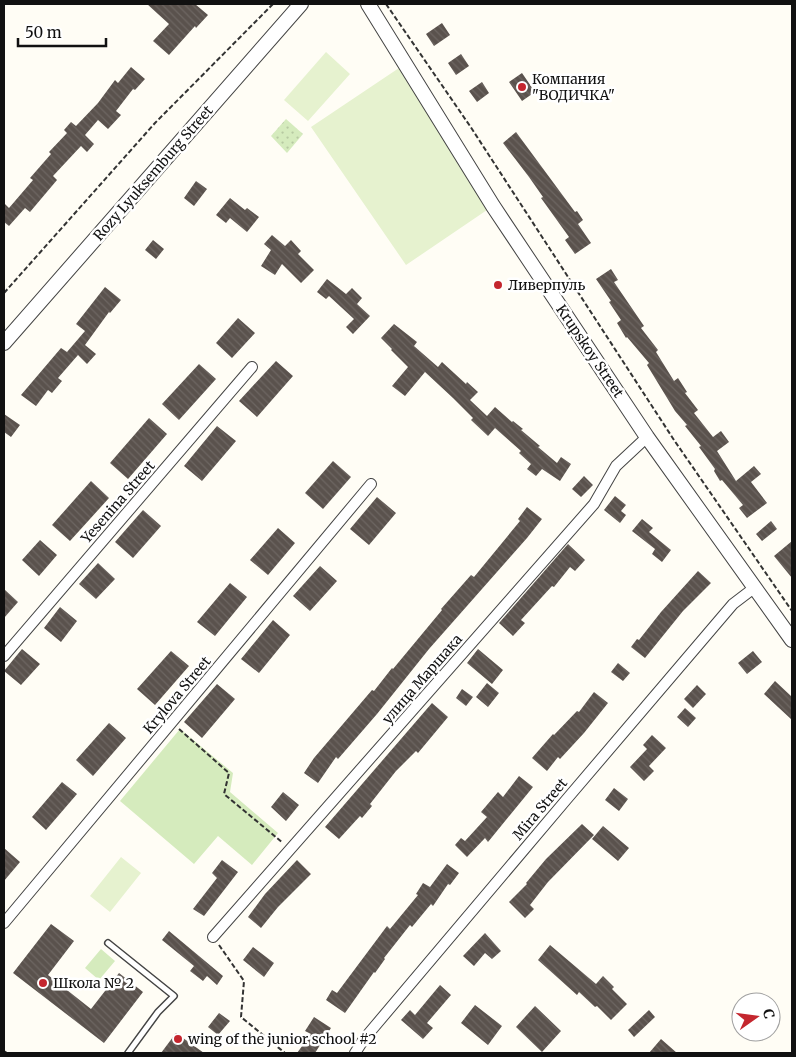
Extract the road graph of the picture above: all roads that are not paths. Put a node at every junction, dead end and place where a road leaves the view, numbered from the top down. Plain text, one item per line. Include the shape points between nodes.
1 (301, 4) edge
2 (368, 4) edge
3 (4, 343) edge
4 (252, 366) dead end
5 (648, 437) junction
6 (371, 484) dead end
7 (754, 588) junction
8 (792, 640) edge
9 (4, 656) edge
10 (4, 923) edge
11 (213, 937) road end
12 (108, 943) dead end
13 (128, 1053) edge
14 (355, 1053) edge

1 - 3 street, Rozy Lyuksemburg Street
2 - 5 street, Krupskoy Street via 494,206
4 - 9 street, Yesenina Street
5 - 7 street, Krupskoy Street
5 - 11 street, улица Маршака via 616,466 594,504
6 - 10 street, Krylova Street
7 - 8 street, Krupskoy Street
7 - 14 street, Mira Street via 733,604
12 - 13 lane via 174,996

